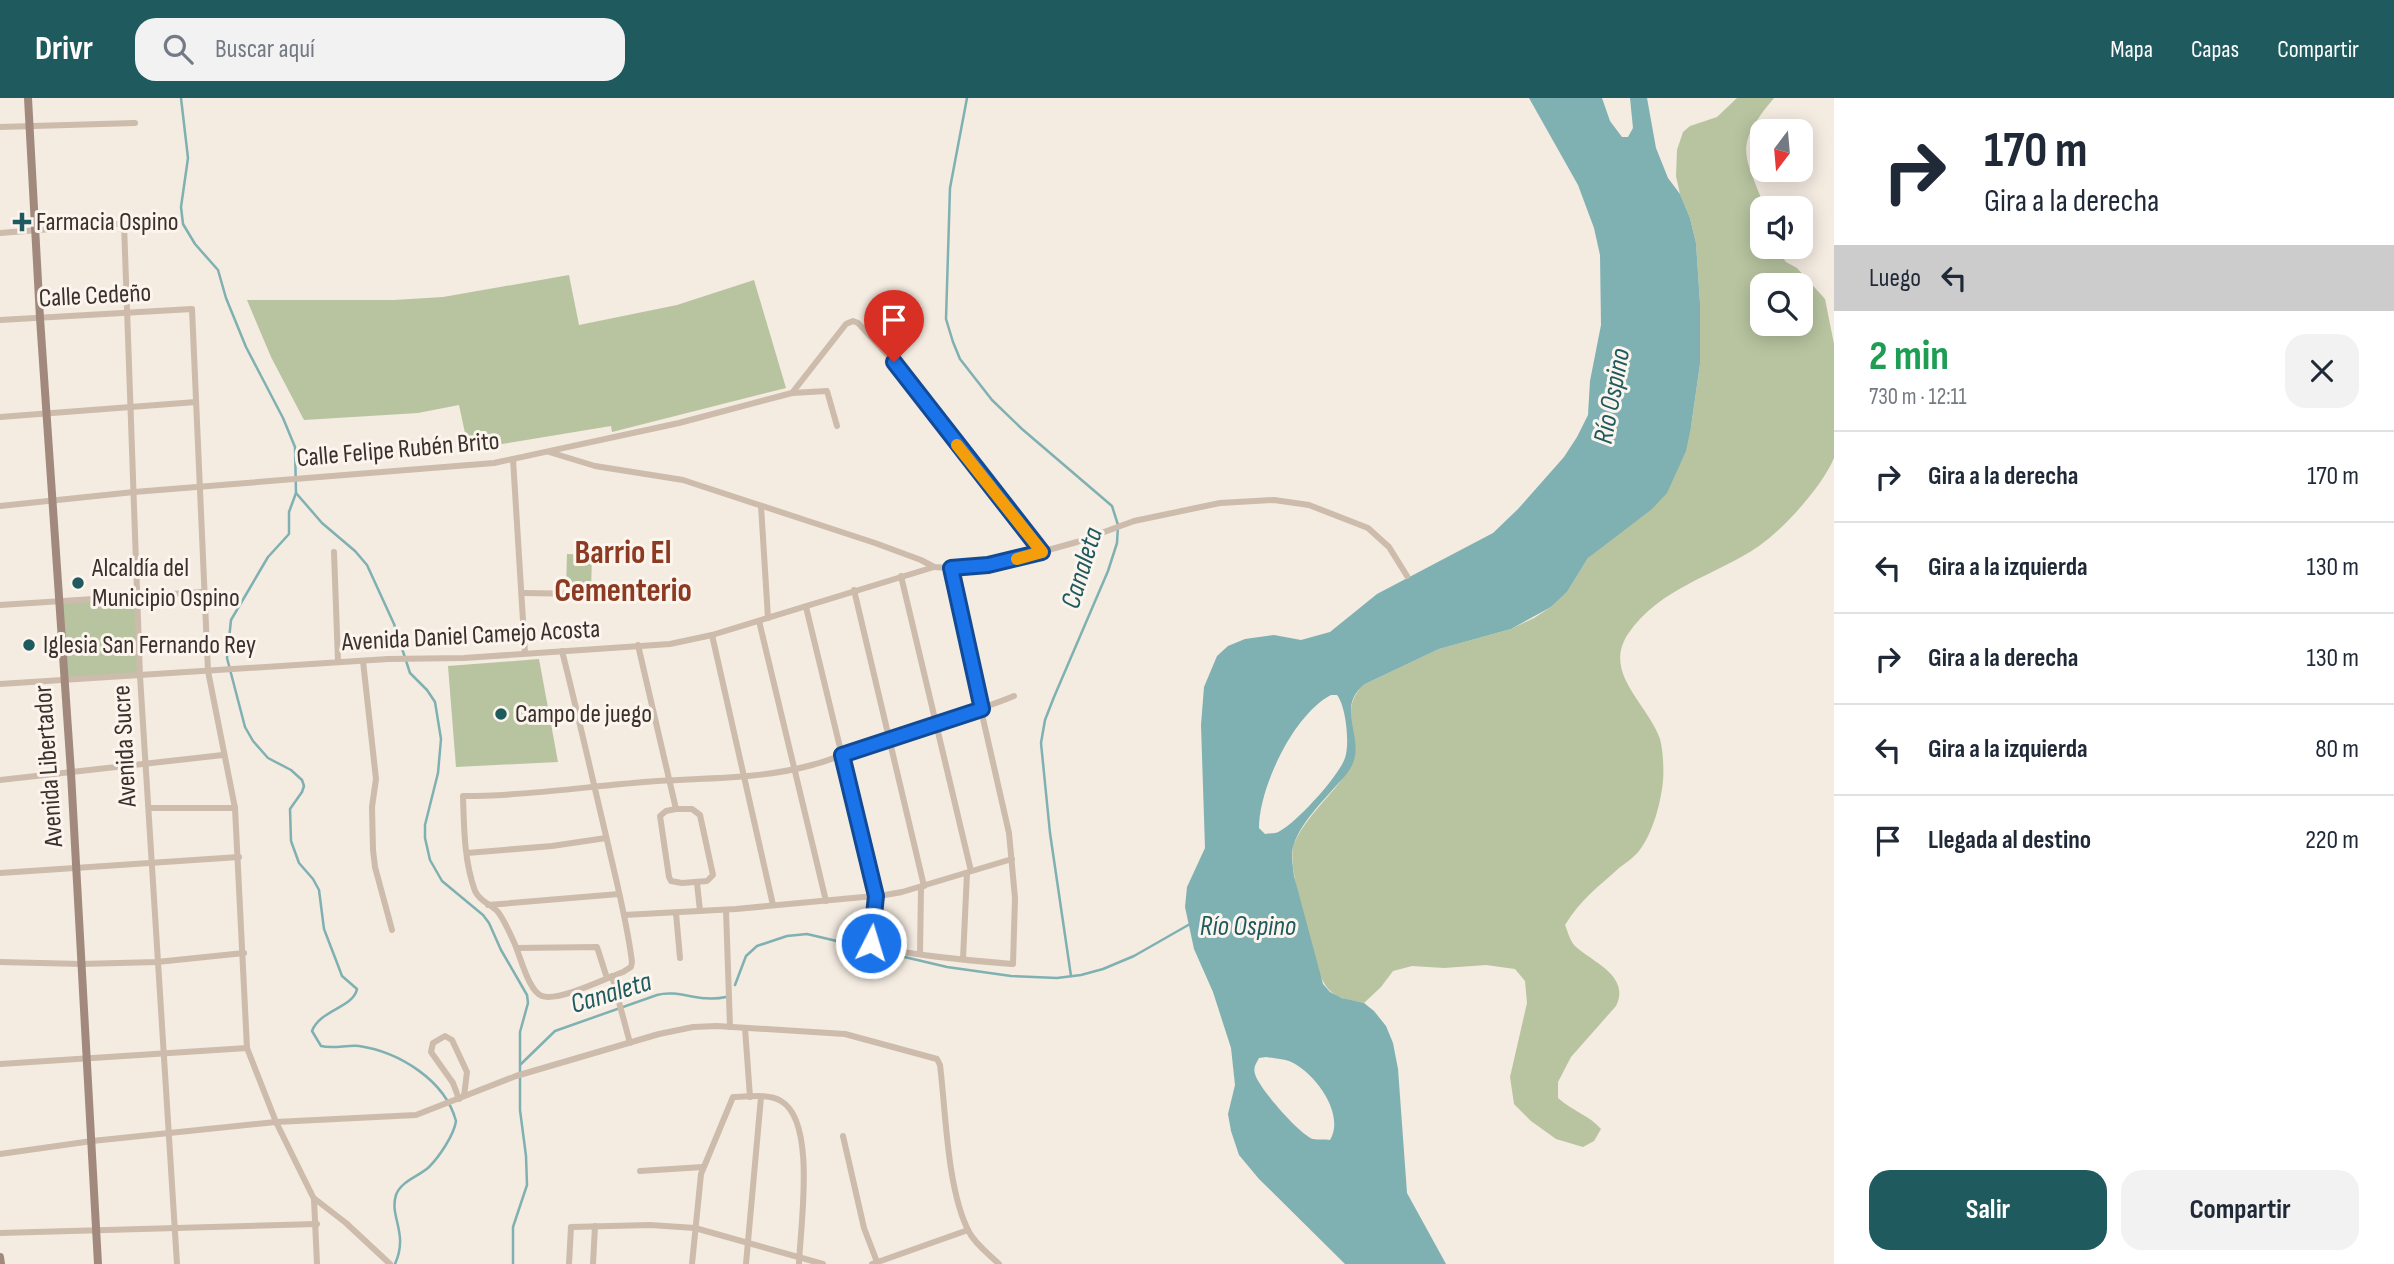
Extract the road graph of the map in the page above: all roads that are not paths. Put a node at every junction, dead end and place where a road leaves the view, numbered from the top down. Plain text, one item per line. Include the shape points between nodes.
1 (28, 98) edge
2 (135, 123) dead end
3 (30, 126) junction
4 (0, 127) edge
5 (168, 220) dead end
6 (124, 224) junction
7 (36, 231) junction
8 (0, 233) edge
9 (128, 313) junction
10 (40, 318) junction
11 (0, 320) edge
12 (792, 393) junction
13 (196, 402) junction
14 (132, 408) junction
15 (46, 415) junction
16 (0, 417) edge
17 (837, 426) dead end
18 (549, 452) junction
19 (513, 459) junction
20 (200, 486) junction
21 (134, 492) junction
22 (52, 500) junction
23 (0, 506) edge
24 (761, 506) junction
25 (334, 552) dead end
26 (1042, 552) junction
27 (934, 567) junction
28 (951, 568) junction
29 (901, 576) junction
30 (1407, 576) dead end
31 (854, 590) junction
32 (203, 592) junction
33 (522, 593) junction
34 (590, 594) dead end
35 (137, 597) junction
36 (60, 602) junction
37 (0, 605) edge
38 (806, 607) junction
39 (768, 618) junction
40 (759, 621) junction
41 (712, 635) junction
42 (638, 645) junction
43 (562, 651) junction
44 (525, 653) junction
45 (363, 661) junction
46 (338, 662) junction
47 (208, 671) junction
48 (140, 676) junction
49 (64, 680) junction
50 (0, 684) edge
51 (1014, 696) dead end
52 (982, 709) junction
53 (937, 723) junction
54 (889, 738) junction
55 (223, 755) junction
56 (842, 755) junction
57 (146, 765) junction
58 (794, 769) junction
59 (71, 773) junction
60 (745, 776) junction
61 (0, 780) edge
62 (670, 780) junction
63 (595, 788) junction
64 (149, 808) junction
65 (235, 808) junction
66 (676, 809) junction
67 (606, 838) junction
68 (467, 853) junction
69 (239, 857) junction
70 (1012, 859) junction
71 (152, 865) junction
72 (76, 869) junction
73 (969, 872) junction
74 (0, 873) edge
75 (698, 883) junction
76 (923, 886) junction
77 (619, 894) junction
78 (876, 896) junction
79 (826, 901) junction
80 (488, 905) junction
81 (774, 905) junction
82 (726, 910) junction
83 (700, 912) junction
84 (676, 913) junction
85 (624, 915) junction
86 (391, 930) dead end
87 (517, 948) junction
88 (244, 953) junction
89 (920, 954) junction
90 (680, 958) dead end
91 (963, 959) junction
92 (0, 962) edge
93 (157, 962) junction
94 (81, 964) junction
95 (609, 977) junction
96 (730, 1027) junction
97 (745, 1028) junction
98 (630, 1043) junction
99 (247, 1048) junction
100 (163, 1053) junction
101 (86, 1059) junction
102 (0, 1064) edge
103 (750, 1097) junction
104 (761, 1097) junction
105 (461, 1098) junction
106 (276, 1122) junction
107 (169, 1133) junction
108 (843, 1136) dead end
109 (92, 1141) junction
110 (0, 1154) edge
111 (703, 1167) junction
112 (640, 1171) dead end
113 (314, 1199) junction
114 (317, 1224) junction
115 (595, 1226) junction
116 (175, 1228) junction
117 (695, 1228) junction
118 (96, 1229) junction
119 (968, 1230) junction
120 (0, 1233) edge
121 (748, 1241) junction
122 (0, 1257) edge
123 (799, 1261) edge
124 (874, 1263) edge
125 (1, 1264) edge
126 (98, 1264) edge
127 (177, 1264) edge
128 (317, 1264) edge
129 (390, 1264) edge
130 (569, 1264) edge
131 (593, 1264) edge
132 (692, 1264) edge
133 (746, 1264) edge
134 (823, 1264) edge
135 (999, 1264) edge

1 - 3 main road, Avenida Libertador
2 - 3 street
3 - 4 street
3 - 7 main road, Avenida Libertador
5 - 6 street
6 - 7 street
6 - 9 street, Avenida Sucre
7 - 8 street
7 - 10 main road, Avenida Libertador
9 - 10 street, Calle Cedeño
9 - 13 street, Calle Cedeño via 192,309
9 - 14 street, Avenida Sucre
10 - 11 street, Calle Cedeño
10 - 15 main road, Avenida Libertador
12 - 17 street, Calle Felipe Rubén Brito via 827,391
12 - 18 street, Calle Felipe Rubén Brito
12 - 26 street via 846,324 858,323 904,373
13 - 14 street
13 - 20 street
14 - 15 street
14 - 21 street, Avenida Sucre
15 - 16 street
15 - 22 main road, Avenida Libertador
18 - 19 street, Calle Felipe Rubén Brito
18 - 24 street via 595,466 683,480
19 - 20 street, Calle Felipe Rubén Brito
19 - 33 street
20 - 21 street, Calle Felipe Rubén Brito
20 - 32 street
21 - 22 street, Calle Felipe Rubén Brito
21 - 35 street, Avenida Sucre
22 - 23 street, Calle Felipe Rubén Brito
22 - 36 main road, Avenida Libertador
24 - 27 street via 875,542
24 - 39 street
25 - 46 street
26 - 28 street
26 - 30 street via 1156,516 1220,503 1284,501 1309,505 1368,528 1389,547
27 - 28 street
27 - 29 street, Avenida Daniel Camejo Acosta
28 - 52 street
29 - 31 street, Avenida Daniel Camejo Acosta
29 - 53 street
31 - 38 street, Avenida Daniel Camejo Acosta
31 - 54 street
32 - 35 street
32 - 47 street
33 - 34 street
33 - 44 street
35 - 36 street
35 - 48 street, Avenida Sucre
36 - 37 street
36 - 49 main road, Avenida Libertador
38 - 39 street, Avenida Daniel Camejo Acosta
38 - 56 street
39 - 40 street, Avenida Daniel Camejo Acosta
40 - 41 street, Avenida Daniel Camejo Acosta
40 - 58 street
41 - 42 street, Avenida Daniel Camejo Acosta
41 - 60 street
42 - 43 street, Avenida Daniel Camejo Acosta
42 - 62 street
43 - 44 street, Avenida Daniel Camejo Acosta
43 - 63 street
44 - 45 street, Avenida Daniel Camejo Acosta
45 - 46 street, Avenida Daniel Camejo Acosta
45 - 86 street via 376,779 373,850
46 - 47 street, Avenida Daniel Camejo Acosta
47 - 48 street, Avenida Daniel Camejo Acosta
47 - 55 street
48 - 49 street, Avenida Daniel Camejo Acosta
48 - 57 street, Avenida Sucre
49 - 50 street, Avenida Daniel Camejo Acosta
49 - 59 main road, Avenida Libertador
51 - 52 street
52 - 53 street
52 - 70 street
53 - 54 street
53 - 73 street
54 - 56 street
54 - 76 street
55 - 57 street
55 - 65 street
56 - 58 street
56 - 78 street
57 - 59 street
57 - 64 street, Avenida Sucre
58 - 60 street
58 - 79 street
59 - 61 street
59 - 72 main road, Avenida Libertador
60 - 62 street
60 - 81 street
62 - 63 street
62 - 66 street
63 - 67 street
63 - 68 street via 463,796
64 - 65 street
64 - 71 street, Avenida Sucre
65 - 69 street
66 - 75 street via 692,809 701,815 713,875
66 - 75 street via 660,816 669,877 675,883
67 - 68 street
67 - 77 street
68 - 80 street via 476,892
69 - 71 street
69 - 88 street
70 - 73 street
70 - 91 street via 1013,964
71 - 72 street
71 - 93 street, Avenida Sucre
72 - 74 street
72 - 94 main road, Avenida Libertador
73 - 76 street
73 - 91 street
75 - 83 street
76 - 78 street
76 - 89 street
77 - 80 street
77 - 85 street
78 - 79 street
78 - 89 street via 871,943
79 - 81 street
80 - 87 street via 499,913
81 - 82 street
82 - 83 street
82 - 96 street
83 - 84 street
84 - 85 street
84 - 90 street
85 - 95 street via 632,965
87 - 95 street via 597,947
87 - 95 street via 531,985 542,996 568,993
88 - 93 street
88 - 99 street
89 - 91 street
92 - 94 street
93 - 94 street
93 - 100 street, Avenida Sucre
94 - 101 main road, Avenida Libertador
95 - 98 street
96 - 97 street
96 - 98 street via 676,1029
97 - 103 street
97 - 119 street via 845,1034 937,1059 949,1155
98 - 105 street via 516,1076
99 - 100 street
99 - 106 street
100 - 101 street
100 - 107 street, Avenida Sucre
101 - 102 street
101 - 109 main road, Avenida Libertador
103 - 104 street
103 - 111 street via 733,1097
104 - 121 street
104 - 123 street via 785,1104 800,1133 804,1181
105 - 105 street via 431,1052 433,1042 445,1036 452,1040 467,1072
105 - 106 street via 416,1115
106 - 107 street
106 - 113 street
107 - 109 street
107 - 116 street, Avenida Sucre
108 - 124 street
109 - 110 street
109 - 118 main road, Avenida Libertador
111 - 112 street
111 - 117 street
113 - 114 street
113 - 129 street
114 - 116 street
114 - 128 street
115 - 117 street
115 - 130 street via 571,1227
115 - 131 street
116 - 118 street
116 - 127 street, Avenida Sucre
117 - 121 street
117 - 132 street
118 - 120 street
118 - 126 main road, Avenida Libertador
119 - 124 street
119 - 135 street
121 - 123 street
121 - 133 street
122 - 125 main road
123 - 134 street

